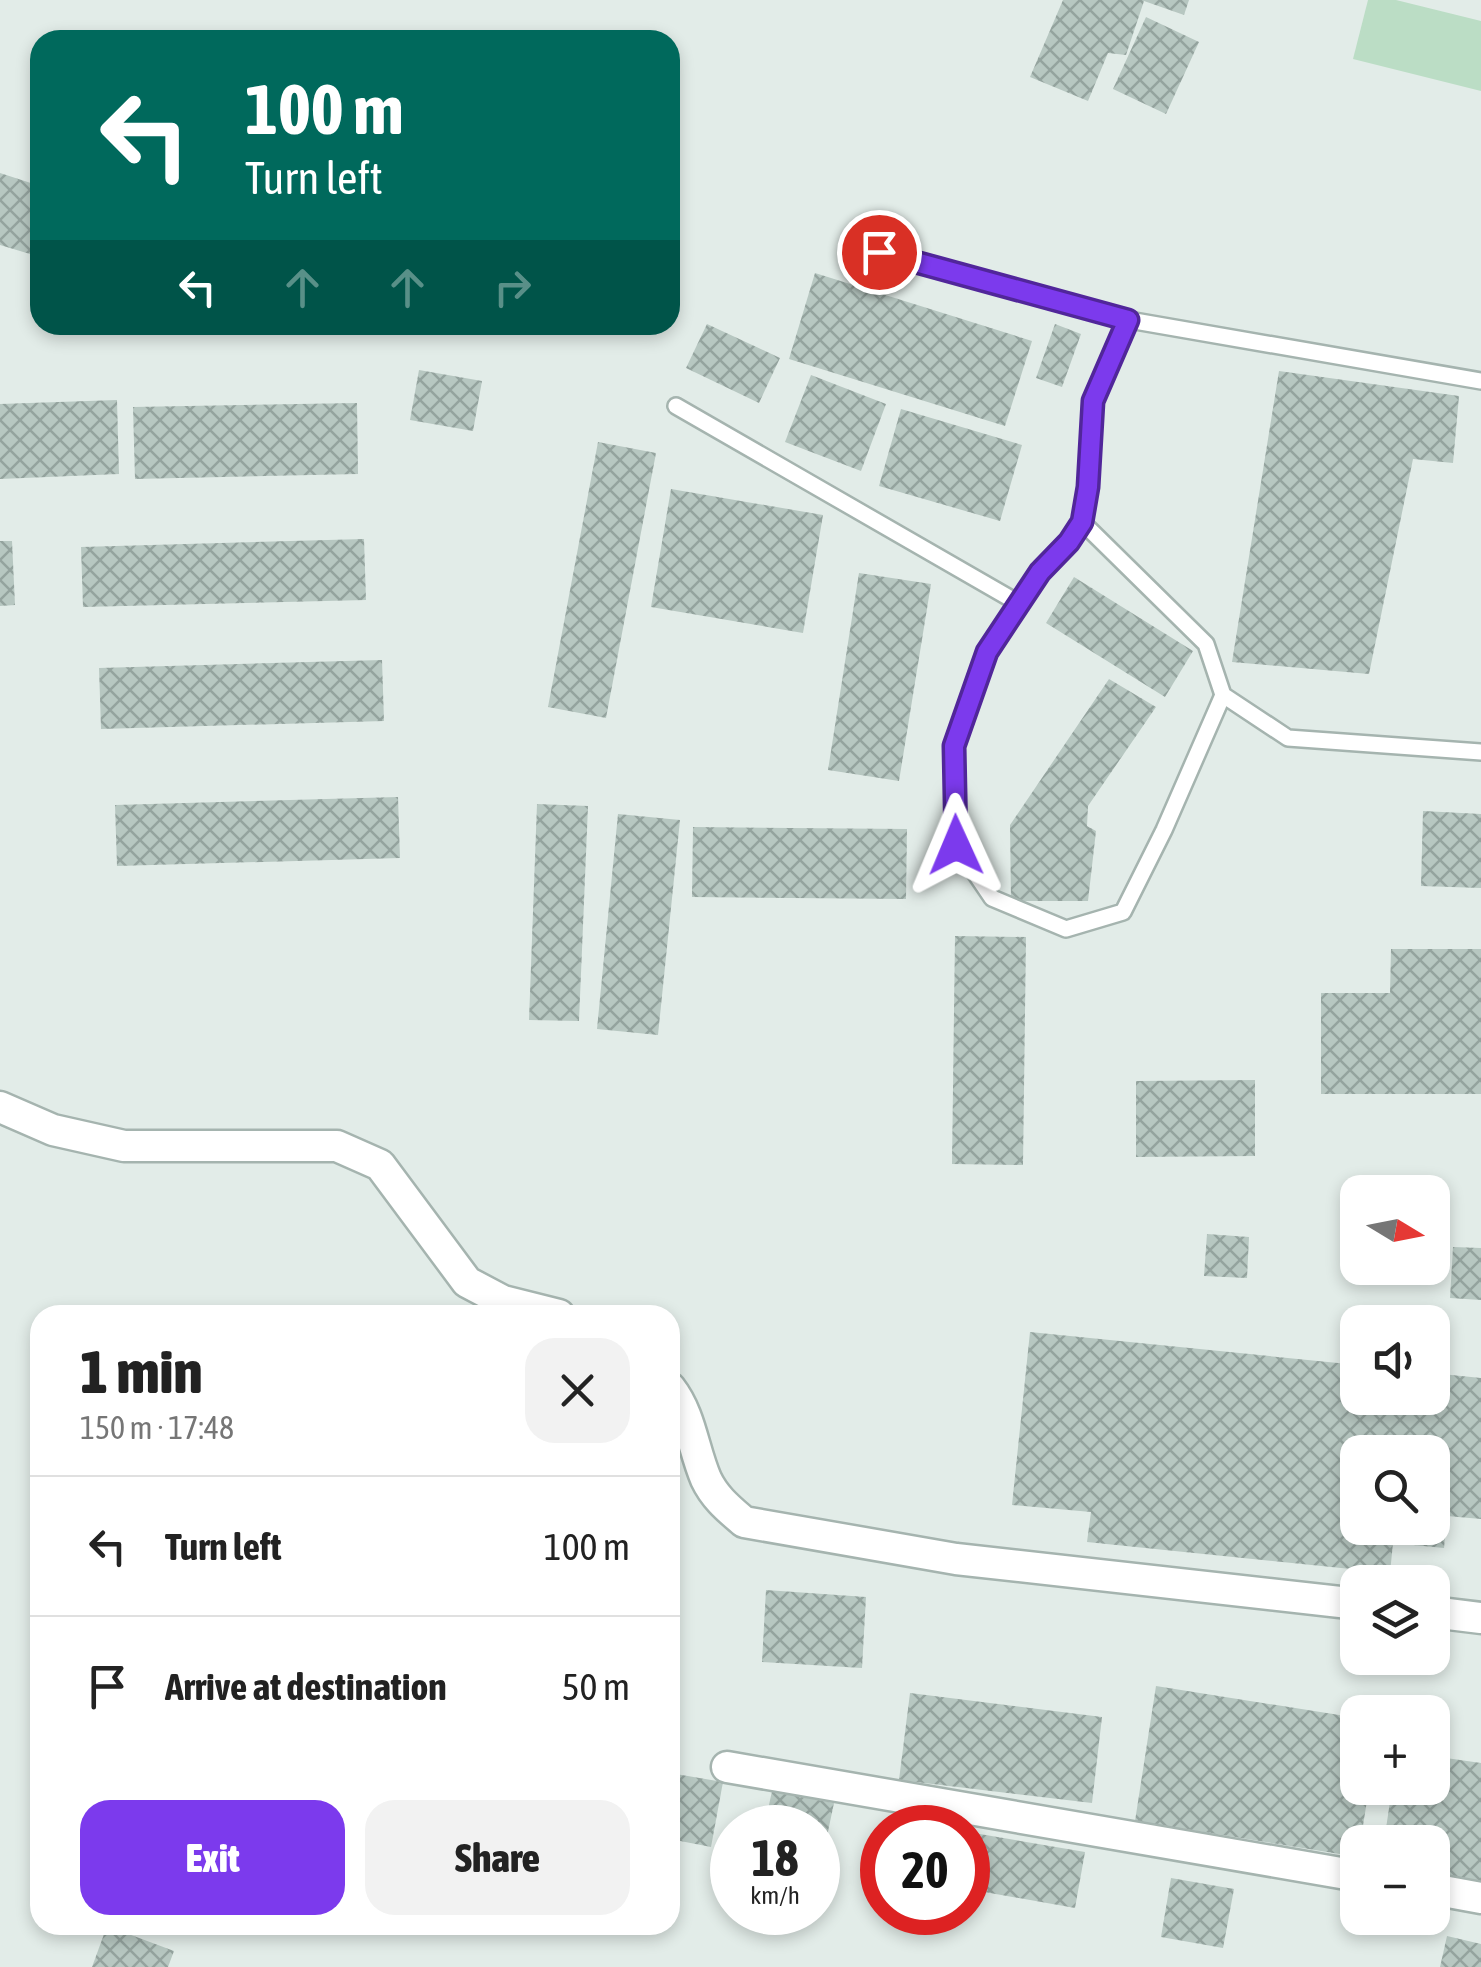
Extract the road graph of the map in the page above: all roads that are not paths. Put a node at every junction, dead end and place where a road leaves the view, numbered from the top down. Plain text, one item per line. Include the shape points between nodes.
1 (879, 252) dead end
2 (1128, 320) junction
3 (1481, 381) edge
4 (676, 406) dead end
5 (1082, 522) junction
6 (1020, 604) junction
7 (1223, 695) junction
8 (1481, 752) edge
9 (0, 1107) edge
10 (519, 1305) edge
11 (680, 1400) edge
12 (1340, 1602) edge
13 (1450, 1614) edge
14 (1481, 1618) edge
15 (727, 1767) dead end
16 (1340, 1873) edge
17 (1450, 1892) edge
18 (1481, 1898) edge

1 - 2 lane
2 - 3 lane
2 - 5 lane via 1093,401
4 - 6 lane
5 - 6 lane
5 - 7 lane via 1206,644
6 - 7 lane via 987,652 954,746 956,845 992,898 1066,929 1123,912
7 - 8 lane via 1288,738
9 - 10 street via 54,1130 124,1146 337,1146 380,1164 468,1282
11 - 12 street via 707,1480 744,1522 956,1559
13 - 14 street
15 - 16 street
17 - 18 street

